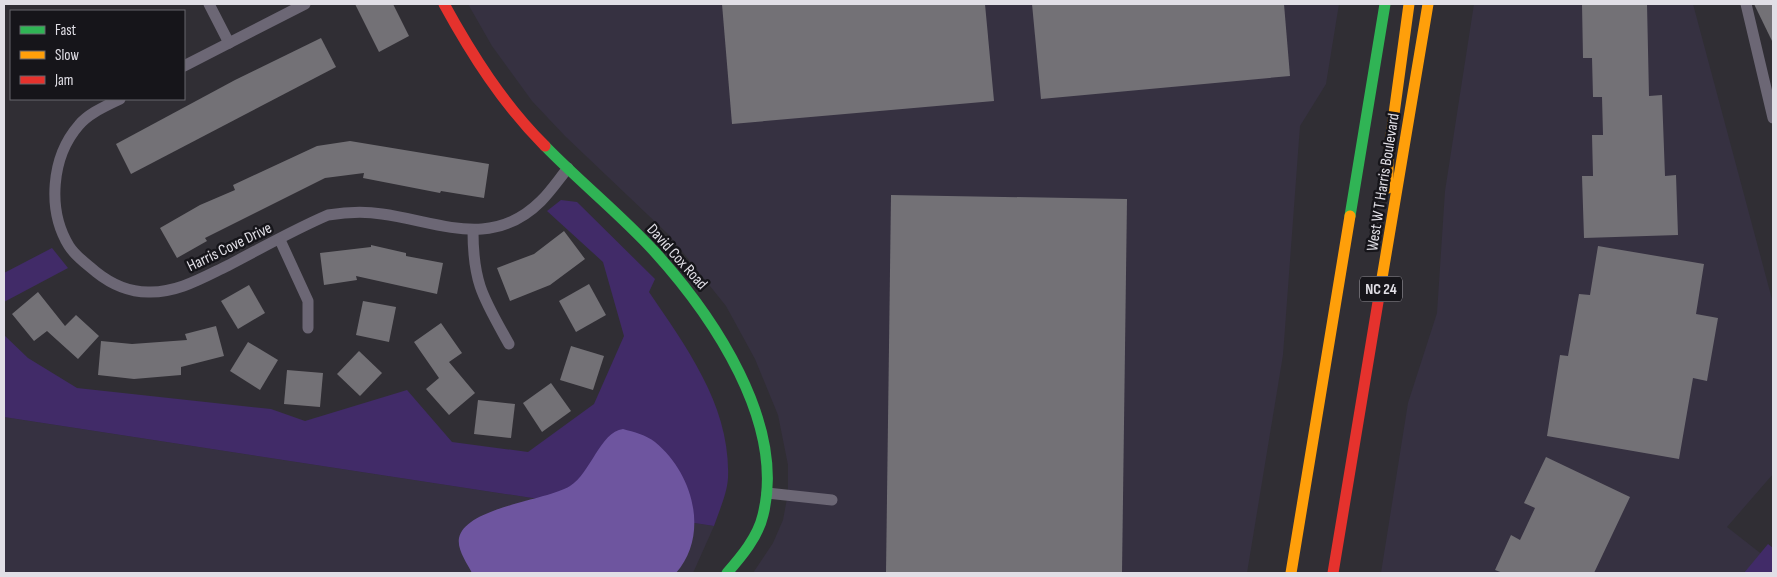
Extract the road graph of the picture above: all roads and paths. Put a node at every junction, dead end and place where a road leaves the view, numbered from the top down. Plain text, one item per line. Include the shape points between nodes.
1 (209, 4) edge
2 (304, 4) edge
3 (444, 4) edge
4 (1385, 4) edge
5 (1409, 4) edge
6 (1428, 4) edge
7 (1746, 4) edge
8 (229, 43) junction
9 (185, 65) edge
10 (118, 100) edge
11 (1773, 118) edge
12 (568, 168) junction
13 (472, 231) junction
14 (280, 240) junction
15 (1388, 242) junction
16 (308, 328) dead end
17 (509, 344) dead end
18 (767, 492) junction
19 (832, 500) dead end
20 (727, 573) edge
21 (1291, 573) edge
22 (1334, 573) edge

1 - 8 street
2 - 8 street
3 - 12 main road, David Cox Road via 474,58 499,92 526,126
4 - 21 main road, West W T Harris Boulevard / NC 24
5 - 15 main road via 1388,158
6 - 15 main road, West W T Harris Boulevard / NC 24
7 - 11 street
8 - 9 street
10 - 14 street, Harris Cove Drive via 78,126 58,167 54,186 59,223 69,246 81,260 119,286 147,292 164,291 192,283
12 - 13 street, Harris Cove Drive via 541,202 516,219
12 - 18 main road, David Cox Road via 653,250 706,314 739,374 759,425 766,455
13 - 14 street, Harris Cove Drive via 353,211 328,215
13 - 17 street via 477,282
14 - 16 street via 308,301
15 - 22 main road, West W T Harris Boulevard / NC 24
18 - 19 street
18 - 20 main road, David Cox Road via 755,534

